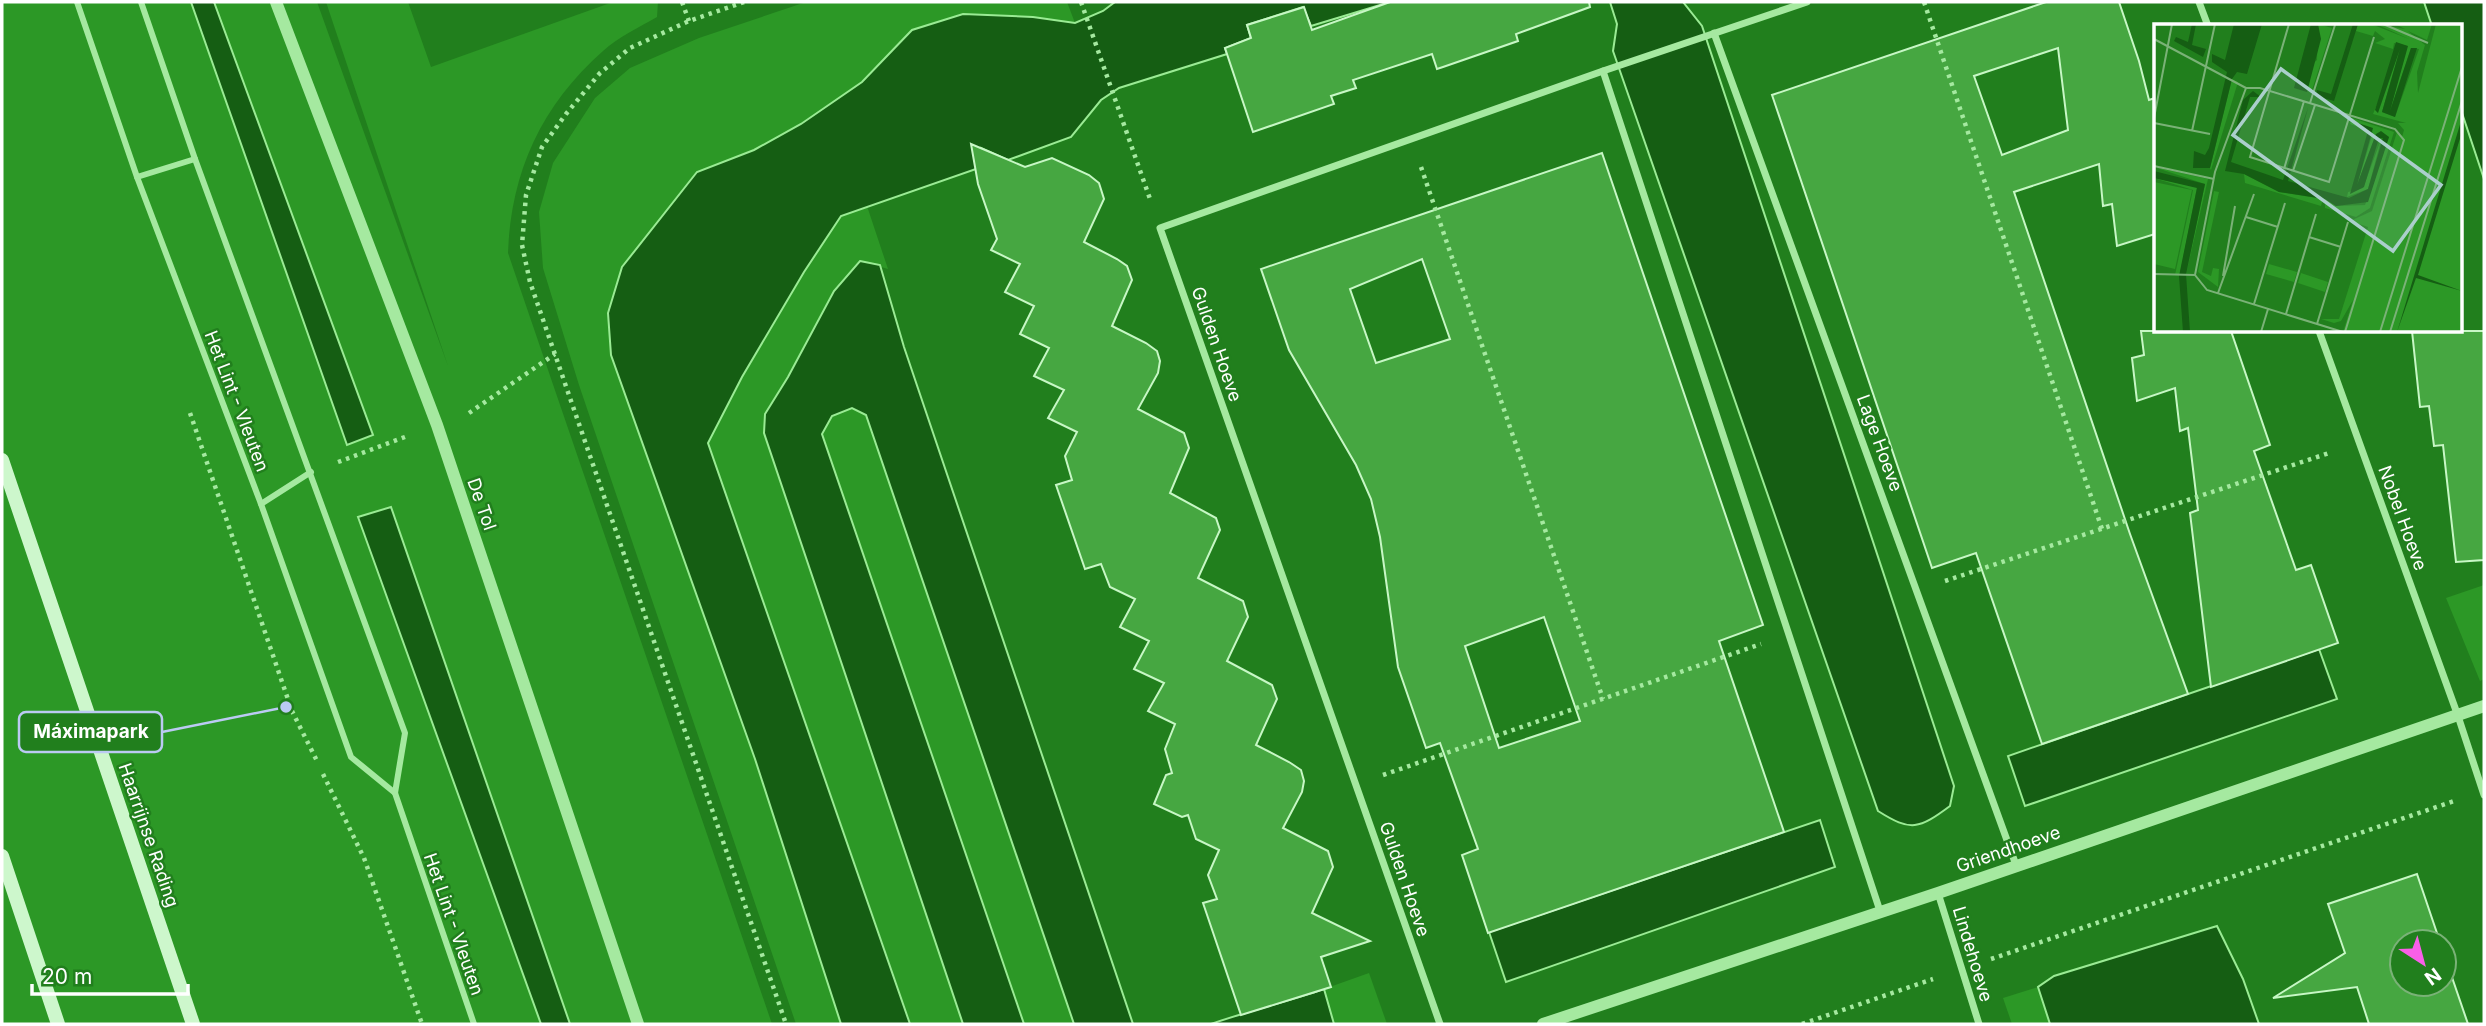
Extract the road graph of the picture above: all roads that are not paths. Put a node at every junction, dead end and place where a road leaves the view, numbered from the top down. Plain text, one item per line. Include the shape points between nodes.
1 (77, 2) edge
2 (141, 2) edge
3 (276, 2) edge
4 (1807, 2) edge
5 (2199, 2) edge
6 (2207, 24) edge
7 (1711, 34) junction
8 (1607, 70) junction
9 (195, 159) junction
10 (137, 177) junction
11 (2319, 332) edge
12 (2, 460) edge
13 (310, 472) junction
14 (261, 504) junction
15 (2484, 706) edge
16 (2458, 716) junction
17 (395, 793) junction
18 (2484, 794) edge
19 (2, 856) edge
20 (2016, 865) junction
21 (1938, 893) junction
22 (1880, 911) junction
23 (58, 1024) edge
24 (193, 1024) edge
25 (474, 1024) edge
26 (638, 1024) edge
27 (1440, 1024) edge
28 (1544, 1024) edge
29 (1979, 1024) edge

1 - 10 street, Het Lint - Vleuten
2 - 9 street, Het Lint - Vleuten
3 - 26 street, De Tol via 437,425
4 - 7 street
5 - 6 street
7 - 8 street
7 - 20 street, Lage Hoeve
8 - 22 street
8 - 27 street, Gulden Hoeve via 1160,228
9 - 10 street
9 - 13 street, Het Lint - Vleuten
10 - 14 street, Het Lint - Vleuten
11 - 16 street, Nobel Hoeve
12 - 24 main road, Haarrijnse Rading
13 - 14 street
13 - 17 street, Het Lint - Vleuten via 405,733
14 - 17 street, Het Lint - Vleuten via 351,757
15 - 16 street, Griendhoeve
16 - 18 street, Nobel Hoeve
16 - 20 street, Griendhoeve
17 - 25 street, Het Lint - Vleuten
19 - 23 main road
20 - 21 street, Griendhoeve
21 - 22 street, Griendhoeve
21 - 29 street, Lindehoeve
22 - 28 street, Griendhoeve

